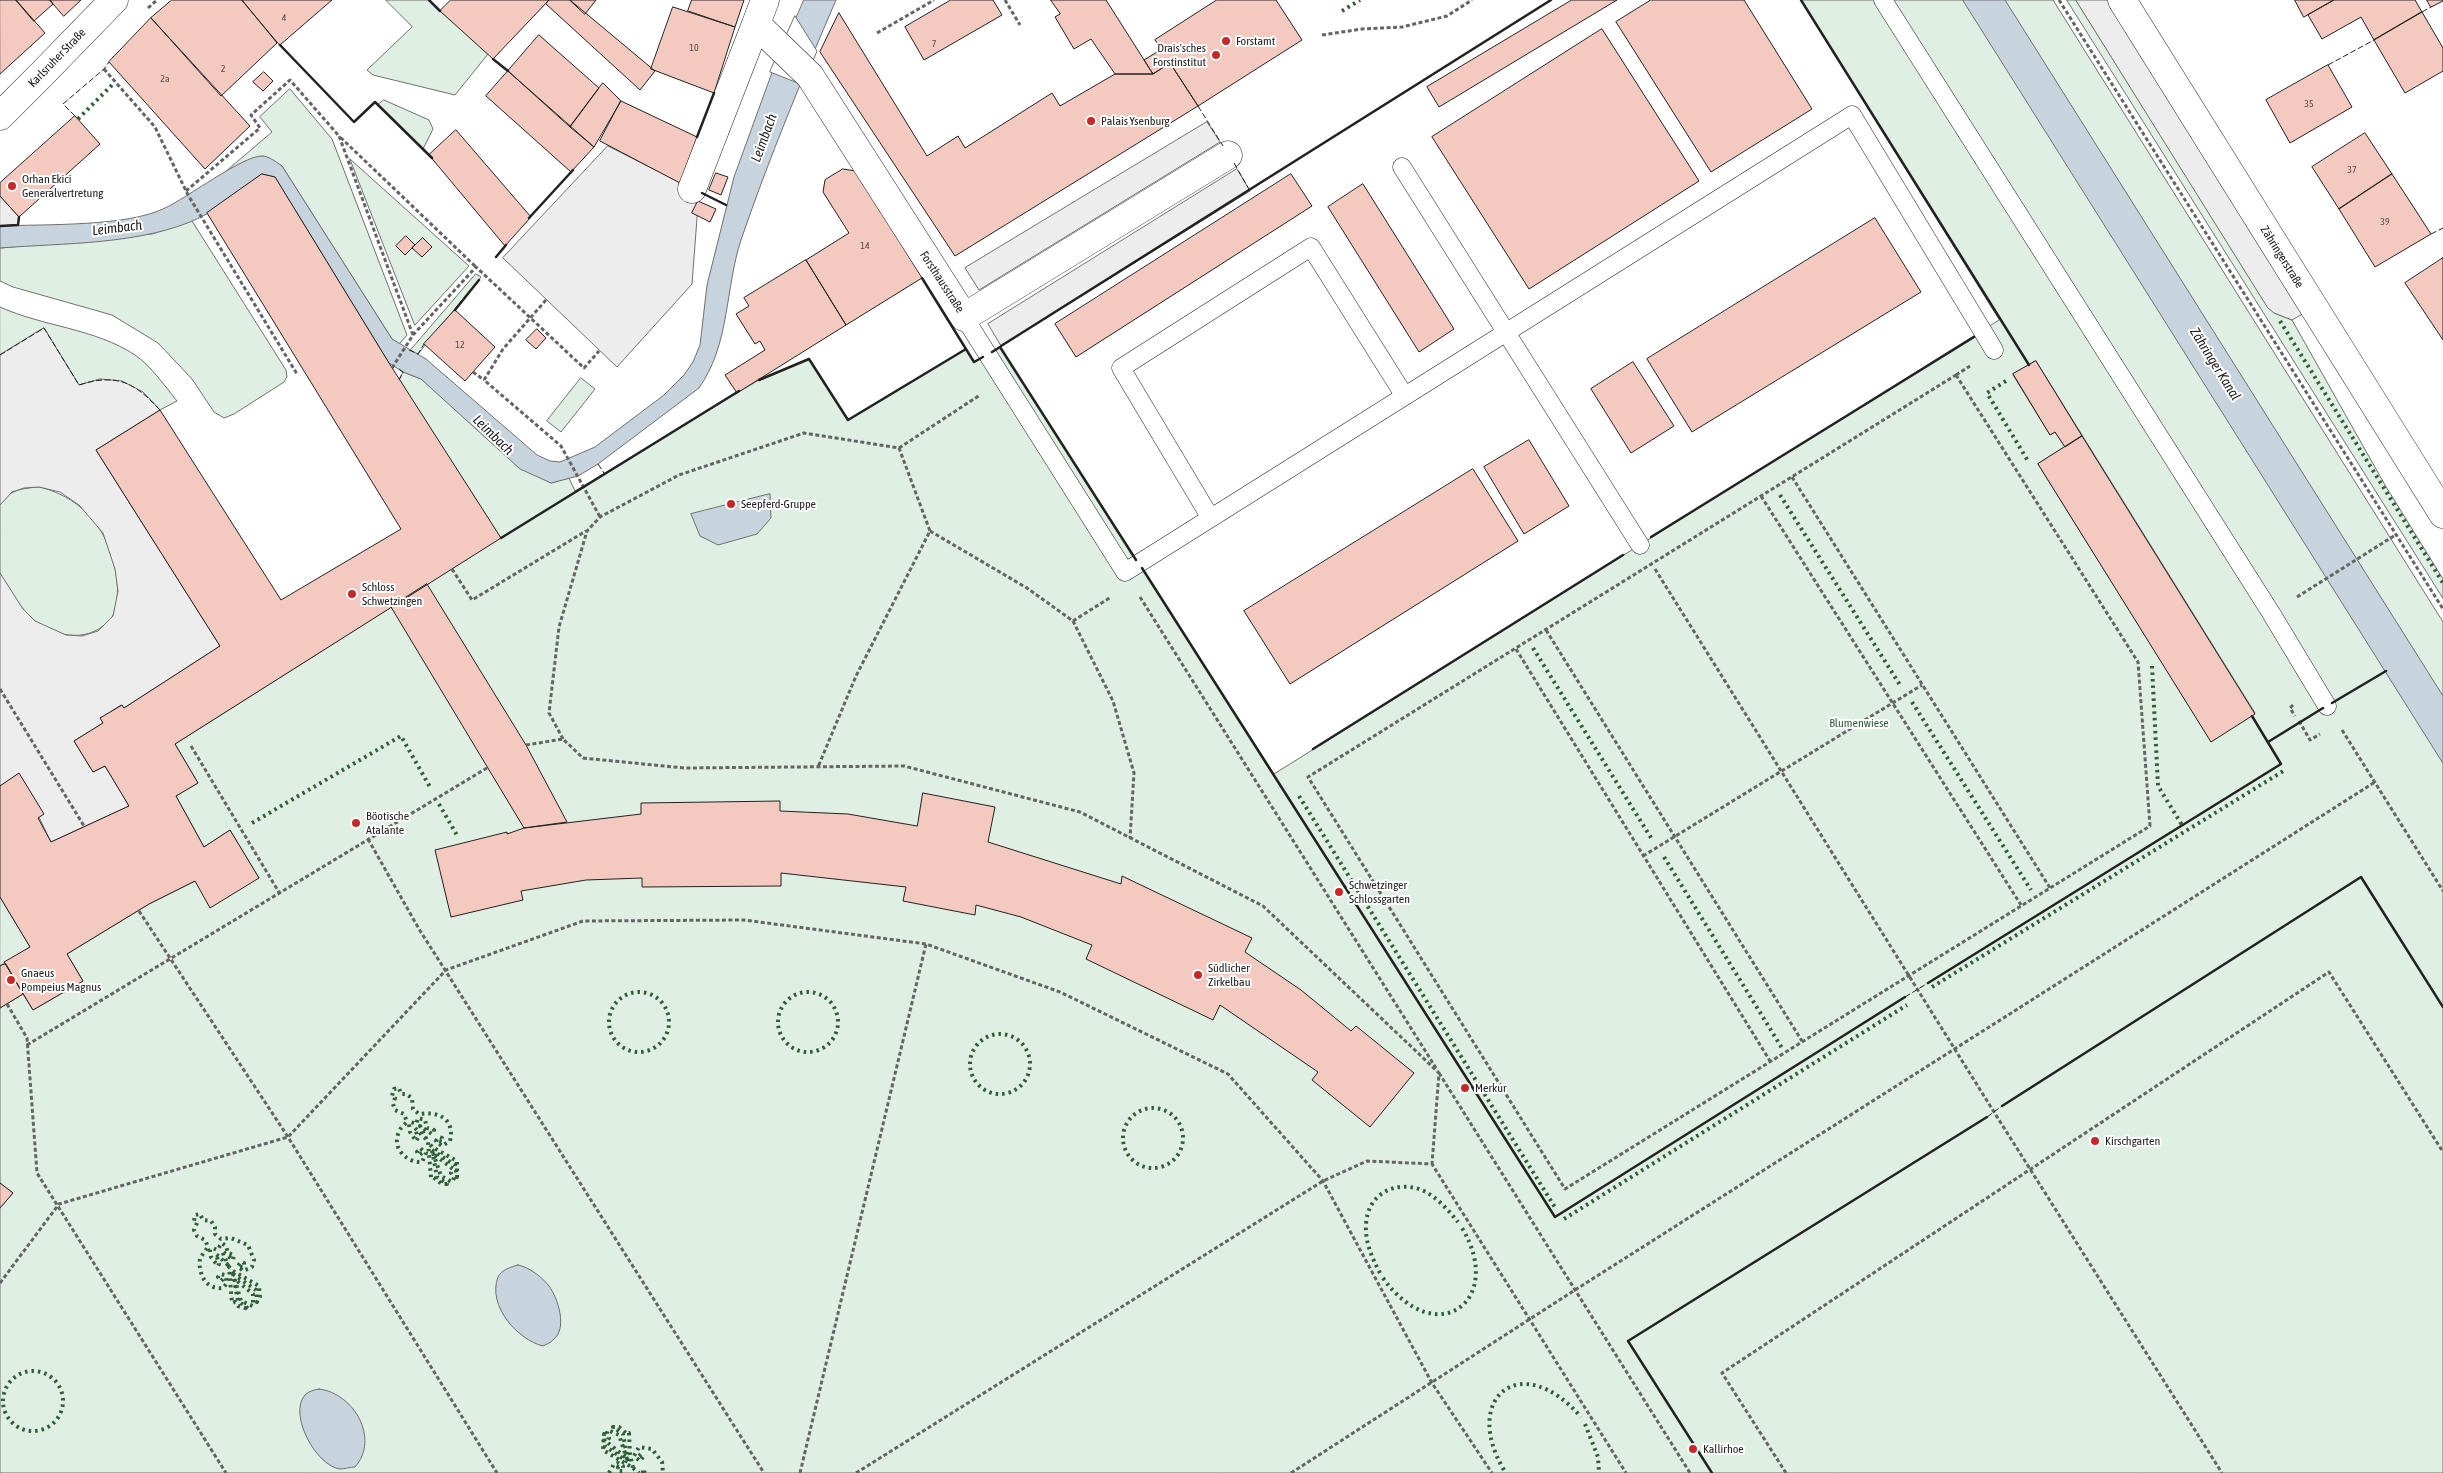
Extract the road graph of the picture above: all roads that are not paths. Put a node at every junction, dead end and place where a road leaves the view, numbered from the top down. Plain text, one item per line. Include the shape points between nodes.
1 (114, 0) edge
2 (1883, 0) edge
3 (2122, 0) edge
4 (761, 12) edge
5 (0, 116) edge
6 (1228, 155) dead end
7 (1402, 167) dead end
8 (692, 189) dead end
9 (964, 317) junction
10 (1506, 332) junction
11 (1994, 350) dead end
12 (1404, 395) junction
13 (2443, 514) edge
14 (1210, 517) junction
15 (1640, 545) road end
16 (2327, 706) road end

1 - 5 street, Karlsruher Straße
2 - 16 lane
3 - 13 street, Zähringerstraße
4 - 8 street, Forsthausstraße
4 - 9 street, Forsthausstraße via 780,47 810,76
6 - 9 street, Forsthausstraße
7 - 10 lane
9 - 14 lane via 1128,578
10 - 11 lane via 1852,115
10 - 12 lane
10 - 15 lane
12 - 14 lane
12 - 14 lane via 1311,247 1121,368

